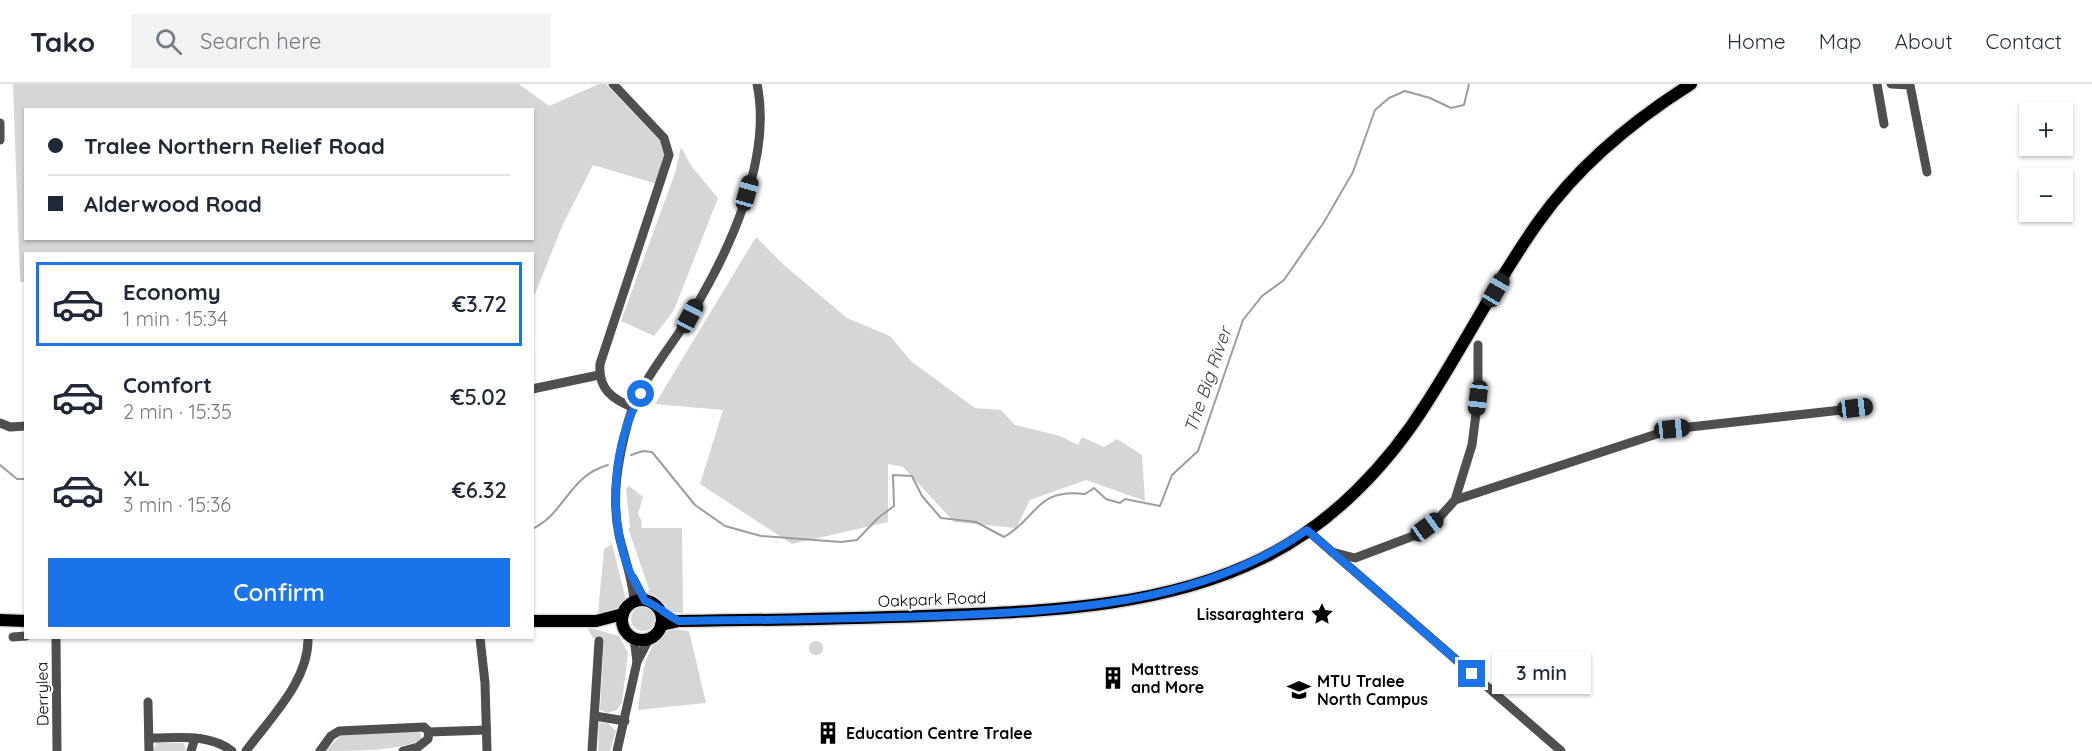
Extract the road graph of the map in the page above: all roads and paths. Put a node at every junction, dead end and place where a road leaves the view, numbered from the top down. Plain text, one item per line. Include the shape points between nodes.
1 (613, 84) edge
2 (757, 84) edge
3 (1691, 84) edge
4 (1877, 84) edge
5 (1891, 84) edge
6 (0, 123) edge
7 (1884, 124) dead end
8 (0, 140) edge
9 (1927, 172) dead end
10 (1478, 345) dead end
11 (599, 375) junction
12 (534, 389) edge
13 (1868, 407) dead end
14 (634, 408) junction
15 (0, 423) edge
16 (24, 426) edge
17 (1455, 500) junction
18 (1307, 530) junction
19 (1330, 552) junction
20 (640, 601) junction
21 (661, 619) junction
22 (0, 620) edge
23 (24, 621) edge
24 (534, 621) edge
25 (623, 621) junction
26 (24, 636) edge
27 (13, 637) dead end
28 (634, 638) junction
29 (56, 639) edge
30 (308, 639) edge
31 (480, 639) edge
32 (649, 639) junction
33 (599, 641) dead end
34 (638, 662) junction
35 (148, 702) dead end
36 (595, 716) junction
37 (625, 721) junction
38 (486, 730) junction
39 (429, 732) junction
40 (149, 738) junction
41 (195, 738) junction
42 (57, 751) edge
43 (149, 751) edge
44 (191, 751) edge
45 (232, 751) edge
46 (246, 751) edge
47 (320, 751) edge
48 (403, 751) edge
49 (486, 751) edge
50 (592, 751) edge
51 (617, 751) edge
52 (1561, 751) edge

1 - 11 street via 664,138 669,155
2 - 14 street via 760,129 743,205 690,316
3 - 18 main road, Oakpark Road via 1631,126 1571,182 1540,219 1394,451 1353,494
4 - 7 street
5 - 9 street via 1910,86
6 - 8 street
10 - 17 street via 1478,398 1472,445
11 - 12 street
11 - 14 street via 608,394
13 - 17 street via 1672,429
14 - 20 street via 623,440 616,493 619,534
15 - 16 street
17 - 19 street via 1416,535 1355,558
18 - 19 street
18 - 21 main road, Oakpark Road via 1261,559 1185,587 1116,600 1015,612 831,620
19 - 52 street
20 - 21 main road via 652,603
20 - 25 main road
21 - 32 main road via 658,633
22 - 23 main road
24 - 25 main road
25 - 28 main road
26 - 27 street
28 - 32 main road
28 - 34 street
29 - 42 street, Derrylea
30 - 46 street via 308,658 300,674
31 - 38 street
32 - 34 street
33 - 36 street
34 - 37 street
35 - 40 street
36 - 37 street
36 - 50 street
37 - 51 street
38 - 39 street
38 - 49 street
39 - 47 street via 424,728 339,731
39 - 48 street via 428,739 418,747
40 - 41 street
40 - 43 street
41 - 44 street
41 - 45 street via 220,742

